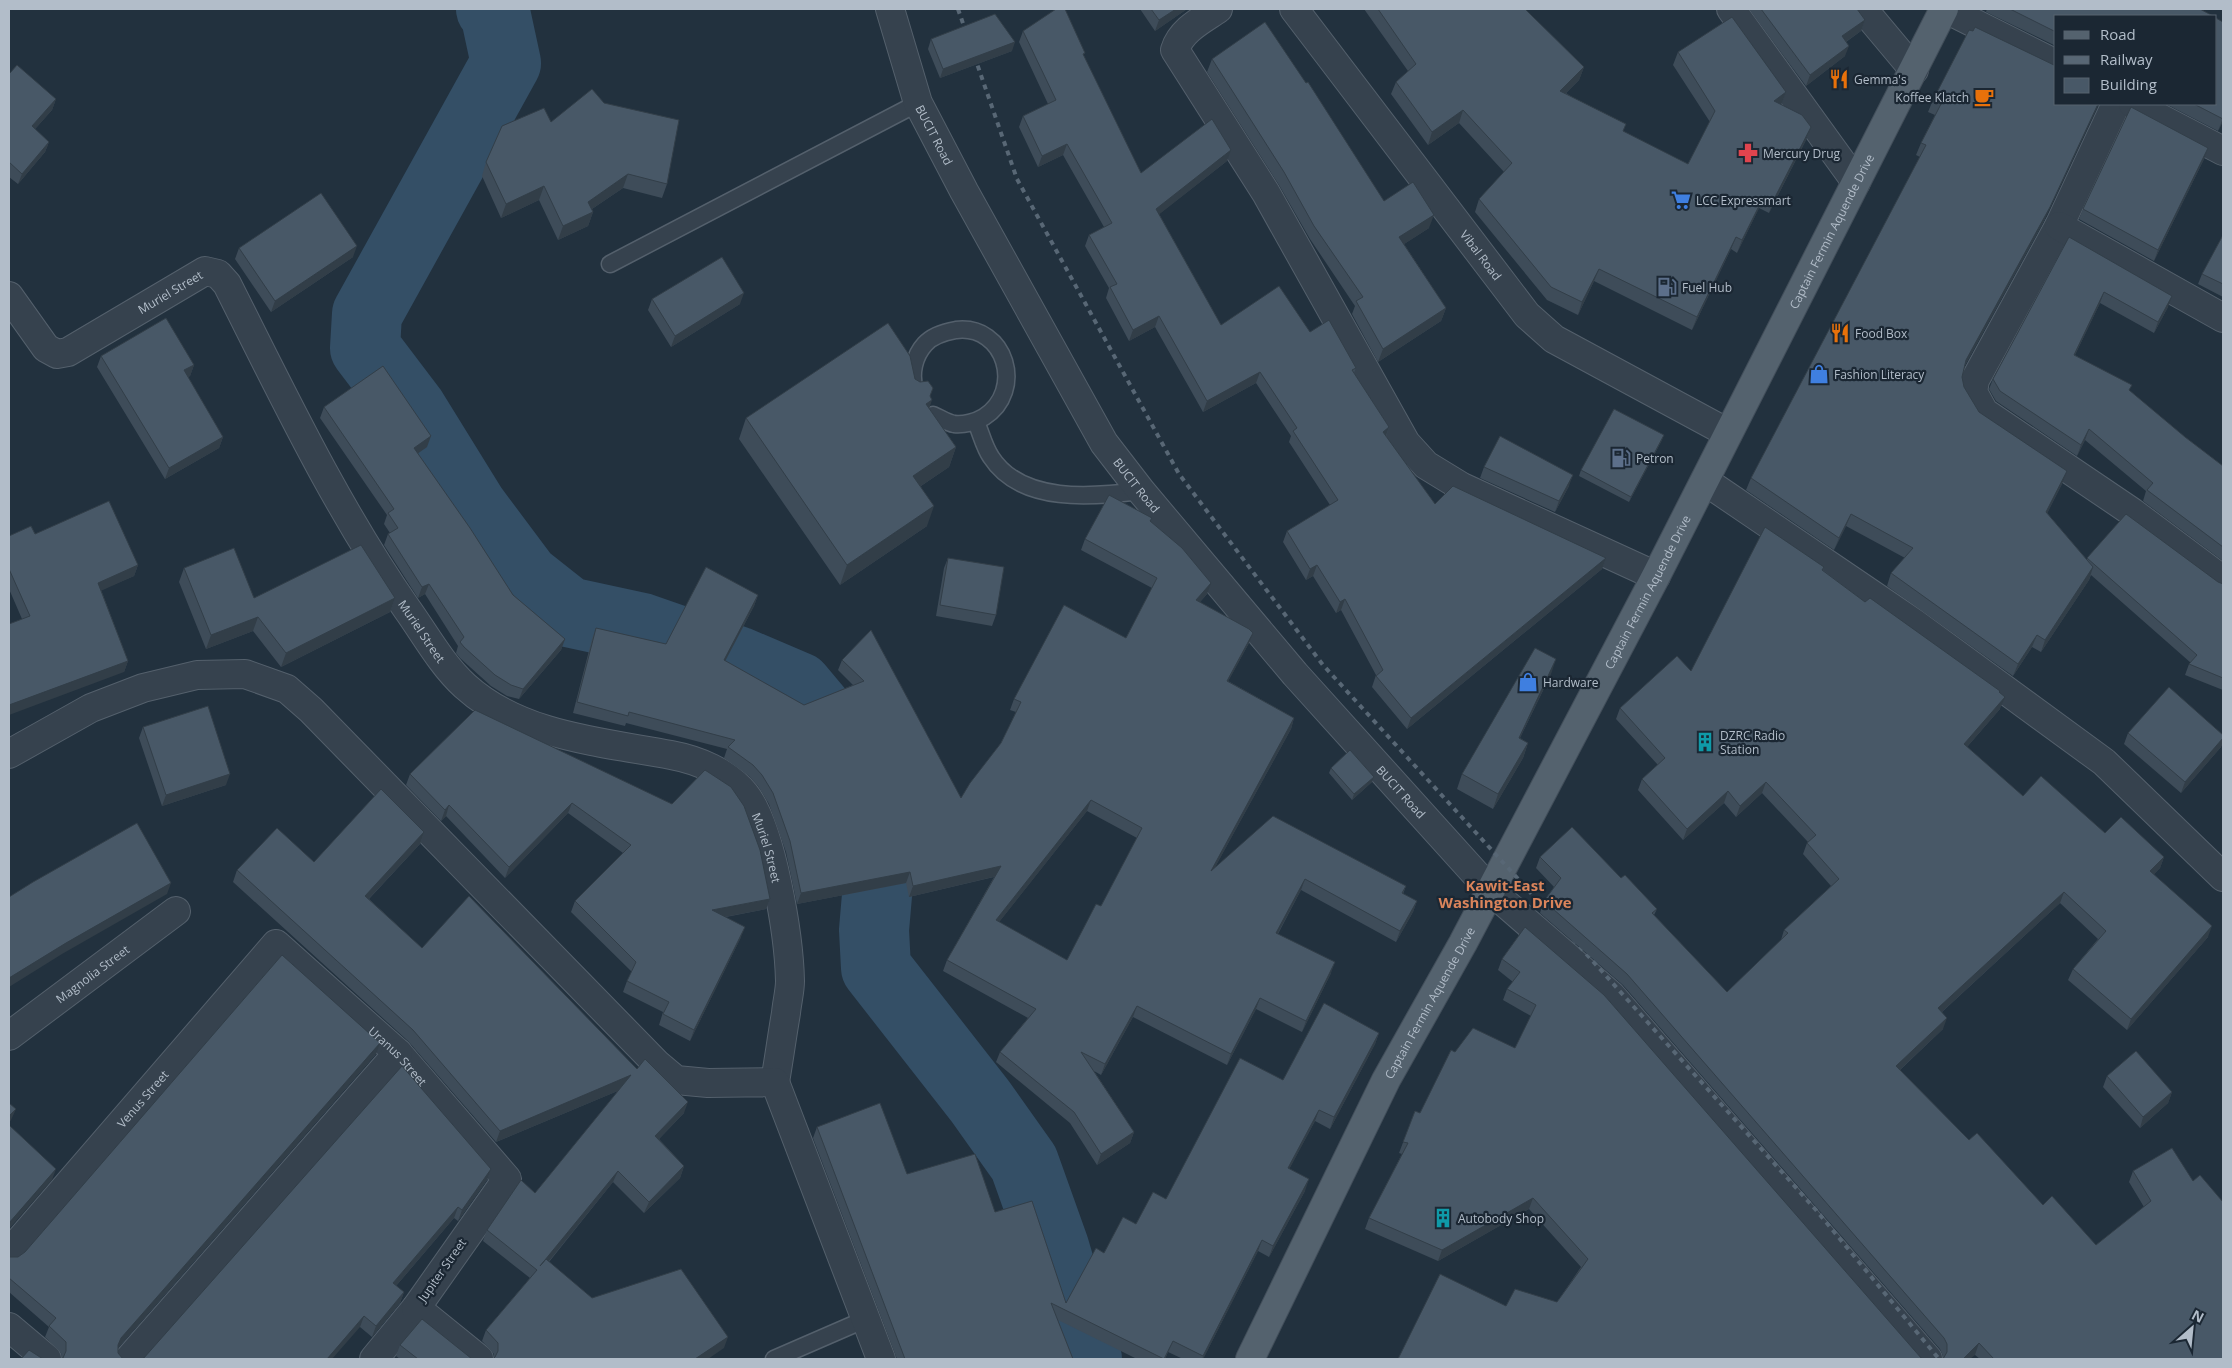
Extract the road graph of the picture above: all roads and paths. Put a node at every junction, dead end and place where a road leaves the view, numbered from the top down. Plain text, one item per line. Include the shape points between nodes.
1 (890, 9) edge
2 (1218, 9) edge
3 (1294, 9) edge
4 (1731, 9) edge
5 (1863, 9) edge
6 (1945, 9) edge
7 (2054, 63) edge
8 (1914, 70) junction
9 (918, 103) junction
10 (2116, 105) edge
11 (2135, 105) edge
12 (2223, 151) edge
13 (1856, 182) junction
14 (2059, 226) junction
15 (610, 264) dead end
16 (9, 296) edge
17 (2223, 318) edge
18 (916, 394) edge
19 (933, 415) edge
20 (976, 422) junction
21 (1728, 433) junction
22 (1705, 480) junction
23 (1141, 491) junction
24 (1656, 576) junction
25 (2223, 580) edge
26 (9, 754) edge
27 (2223, 878) edge
28 (1490, 890) junction
29 (176, 911) dead end
30 (276, 944) joint
31 (9, 1036) edge
32 (398, 1053) junction
33 (775, 1082) junction
34 (507, 1179) joint
35 (9, 1253) edge
36 (416, 1308) junction
37 (866, 1319) junction
38 (9, 1327) edge
39 (48, 1359) edge
40 (129, 1359) edge
41 (374, 1359) edge
42 (479, 1359) edge
43 (774, 1359) edge
44 (880, 1359) edge
45 (1250, 1359) edge
46 (1928, 1359) edge

1 - 9 street, BUCIT Road
2 - 24 street via 1191,27 1178,41 1176,50 1266,193 1406,443 1426,464 1462,487
3 - 21 street, Vibal Road via 1526,315 1554,339
4 - 13 street
5 - 8 street
6 - 7 street
6 - 8 main road, Captain Fermin Aquende Drive
8 - 13 main road, Captain Fermin Aquende Drive
9 - 15 lane
9 - 23 street, BUCIT Road via 1104,443
10 - 14 street
11 - 12 street
13 - 21 main road, Captain Fermin Aquende Drive
14 - 17 street
14 - 25 street via 1975,380 1973,392 1984,412 2132,512
16 - 33 street, Muriel Street via 46,348 57,354 68,352 205,271 218,274 227,284 316,460 372,558 447,666 464,685 489,706 521,720 563,735 698,762 718,771 740,789 762,826 782,906 790,983
18 - 20 lane via 912,382 914,361 926,343 944,332 966,329 985,336 1000,351 1007,372 1006,385 994,410
19 - 20 lane via 955,424
20 - 23 lane via 990,457 1018,483 1036,491 1099,496
21 - 22 main road, Captain Fermin Aquende Drive
22 - 24 main road, Captain Fermin Aquende Drive
22 - 27 street via 1914,624 2104,762
23 - 28 street, BUCIT Road via 1294,674
24 - 28 main road, Captain Fermin Aquende Drive
26 - 33 street via 91,708 143,688 197,675 244,674 287,689 676,1080
28 - 45 main road, Captain Fermin Aquende Drive via 1386,1080
28 - 46 street, BUCIT Road via 1611,995
29 - 31 street, Magnolia Street
30 - 32 street, Uranus Street
30 - 35 street, Venus Street
32 - 34 street, Uranus Street
32 - 40 street
33 - 37 street
34 - 36 street, Jupiter Street
36 - 41 street, Jupiter Street
36 - 42 street
37 - 43 lane
37 - 44 street
38 - 39 street

